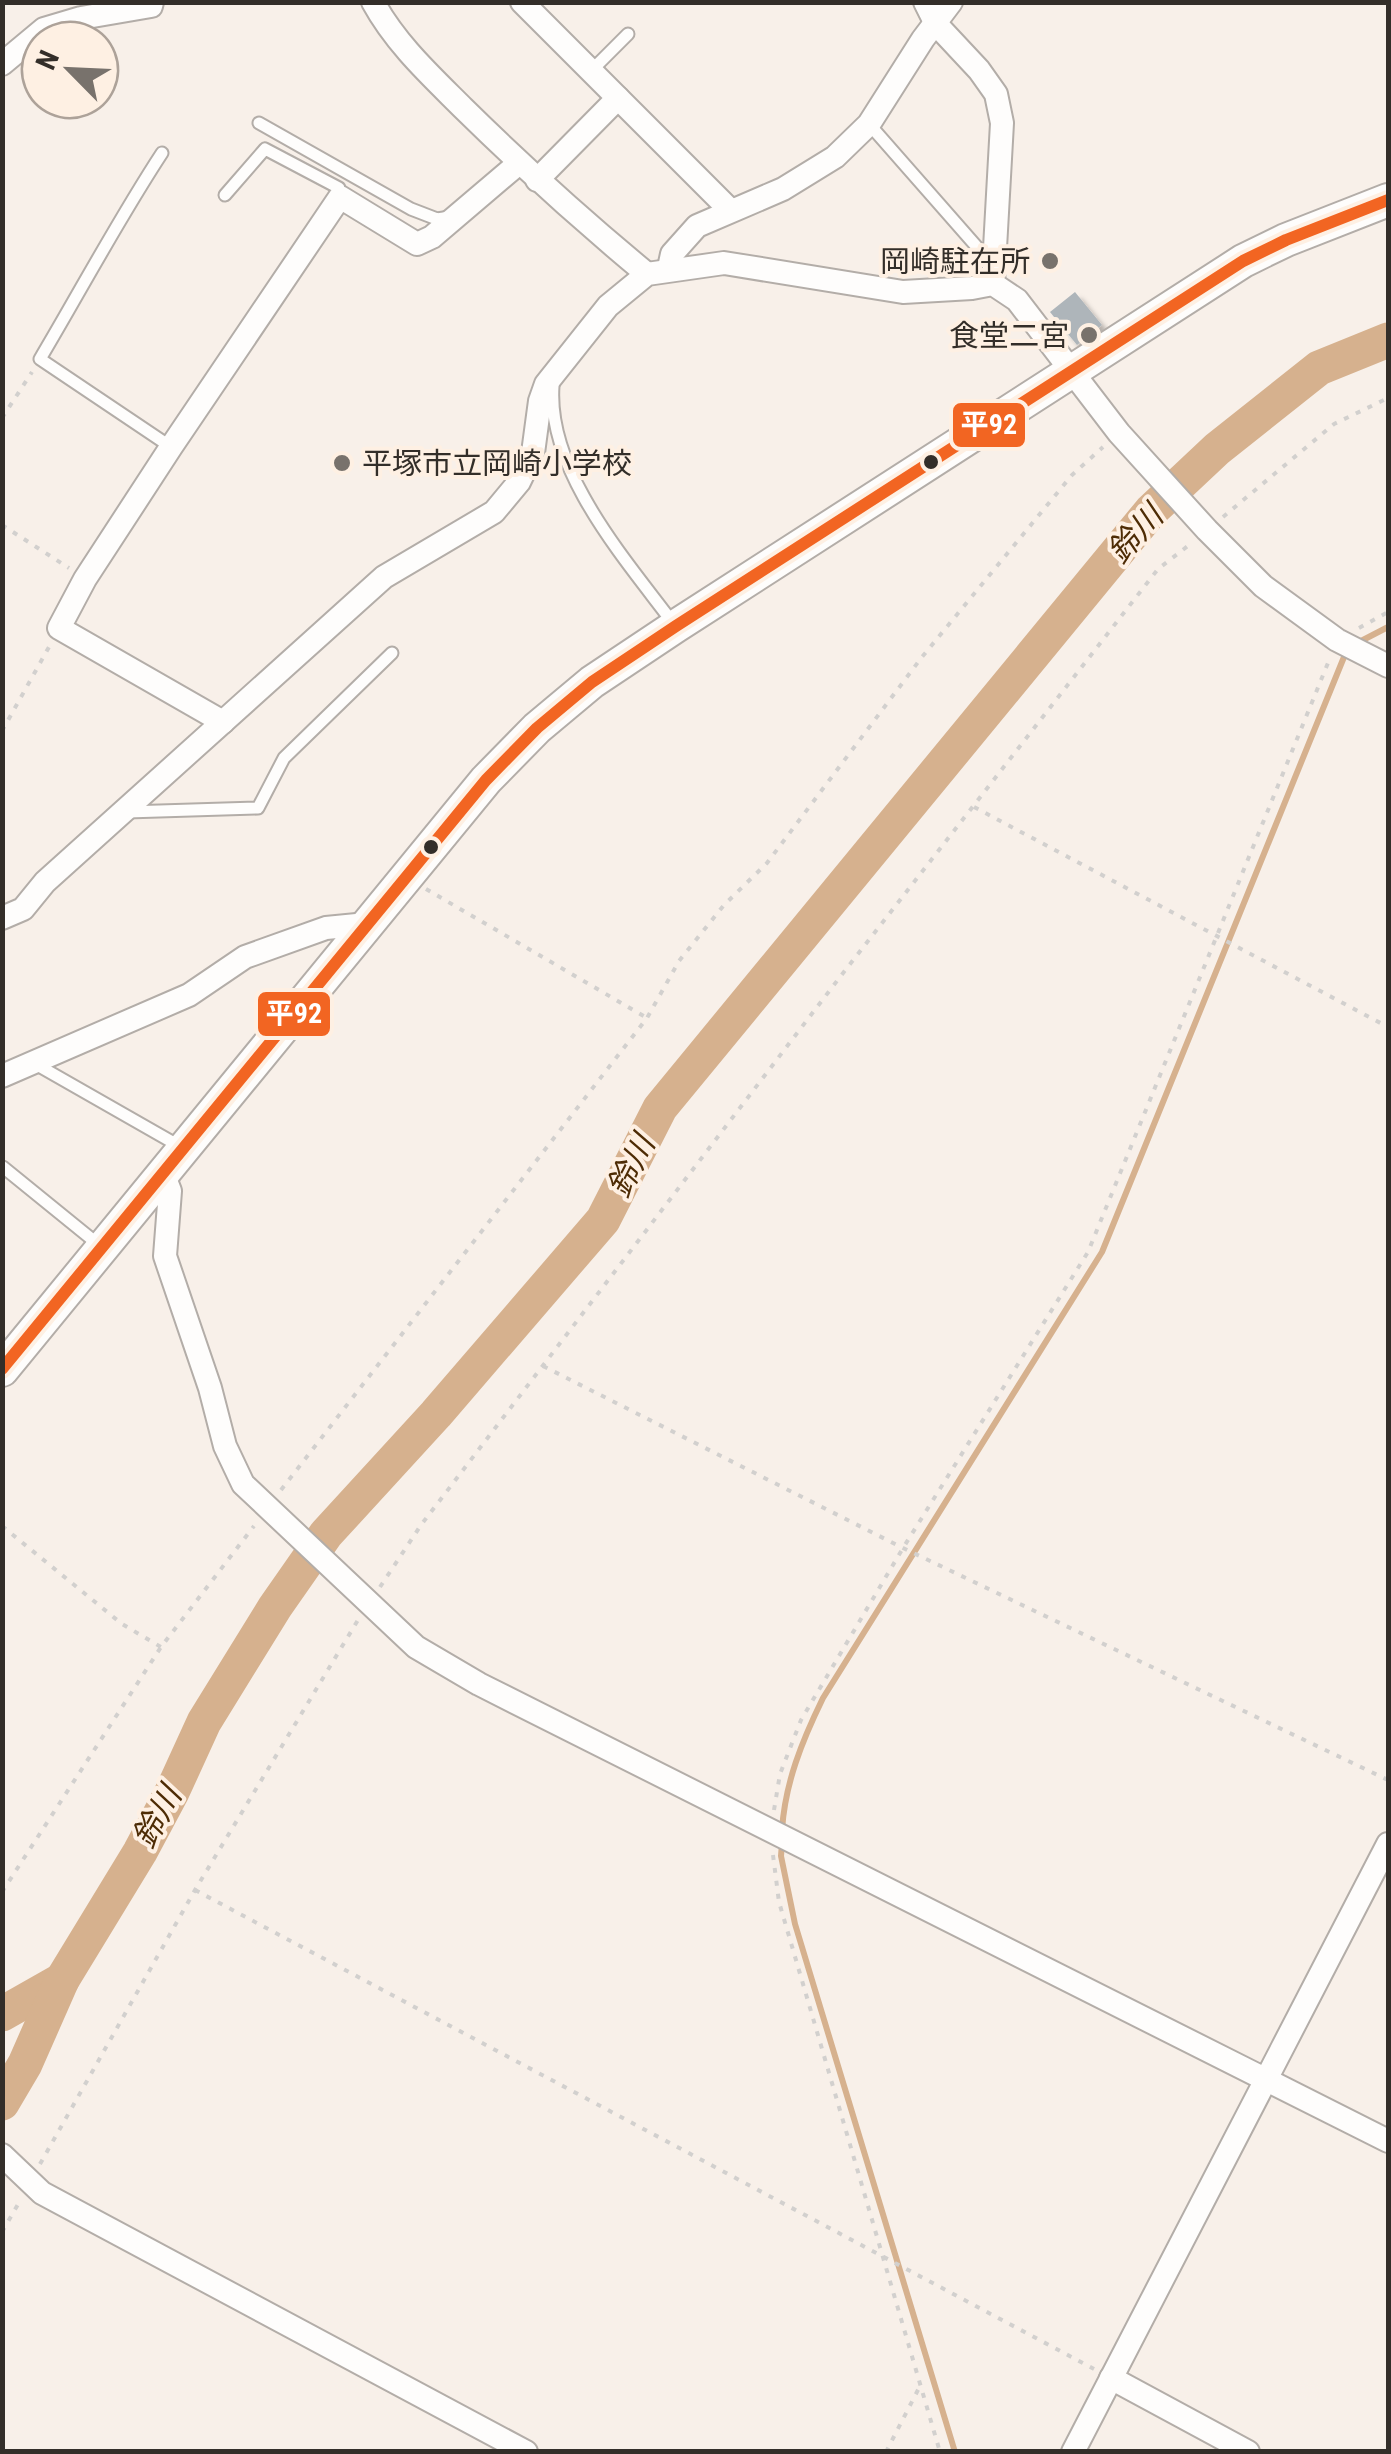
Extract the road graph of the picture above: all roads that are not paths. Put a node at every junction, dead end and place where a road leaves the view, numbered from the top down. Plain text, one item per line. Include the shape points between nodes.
1 (152, 2) edge
2 (373, 2) edge
3 (522, 2) edge
4 (926, 2) edge
5 (951, 2) edge
6 (936, 24) junction
7 (628, 34) dead end
8 (2, 64) edge
9 (591, 71) junction
10 (618, 98) junction
11 (259, 122) dead end
12 (869, 124) junction
13 (162, 153) dead end
14 (519, 163) junction
15 (537, 180) junction
16 (226, 195) dead end
17 (340, 197) junction
18 (1388, 200) edge
19 (730, 210) junction
20 (456, 216) junction
21 (658, 271) junction
22 (993, 275) junction
23 (554, 372) junction
24 (1072, 372) junction
25 (171, 447) junction
26 (676, 626) junction
27 (392, 653) dead end
28 (1388, 666) edge
29 (223, 722) junction
30 (123, 812) junction
31 (2, 918) edge
32 (367, 924) junction
33 (30, 1062) junction
34 (2, 1076) edge
35 (174, 1161) junction
36 (3, 1167) edge
37 (103, 1248) junction
38 (2, 1370) edge
39 (1388, 1844) edge
40 (1266, 2078) junction
41 (1388, 2140) edge
42 (2, 2155) edge
43 (1111, 2378) junction
44 (526, 2452) edge
45 (1073, 2452) edge
46 (1248, 2452) edge

1 - 8 street via 44,29
2 - 14 street via 410,54
3 - 9 street
4 - 6 street
5 - 6 street
6 - 12 street
6 - 22 street via 996,94 1002,123
7 - 9 lane
9 - 10 street
10 - 15 street
10 - 19 street
11 - 20 lane via 411,209 437,219
12 - 19 street via 835,157 783,189
12 - 22 lane
13 - 25 lane via 40,359
14 - 15 street
14 - 20 street
15 - 21 street
16 - 17 lane via 265,150 339,188
17 - 20 street via 417,244
17 - 25 street
18 - 24 street via 1243,261
19 - 21 street via 697,226
21 - 22 street via 724,262 903,292 972,288
21 - 23 street via 608,306
22 - 24 street
23 - 26 lane via 564,457 608,535
23 - 29 street via 540,401 533,453 520,482 494,512 384,578
24 - 26 street
24 - 28 street via 1119,433 1263,586 1337,640
25 - 29 street via 60,628
26 - 32 street via 537,728
27 - 30 lane via 284,758 258,808
29 - 30 street
30 - 31 street via 23,910
32 - 33 street via 326,928 244,956 189,995
32 - 35 street
33 - 34 street
33 - 35 lane
35 - 37 street
35 - 40 street via 165,1256 243,1484 416,1647
36 - 37 lane
37 - 38 street
39 - 40 street
40 - 41 street
40 - 43 street
42 - 44 street via 29,2184
43 - 45 street
43 - 46 street

